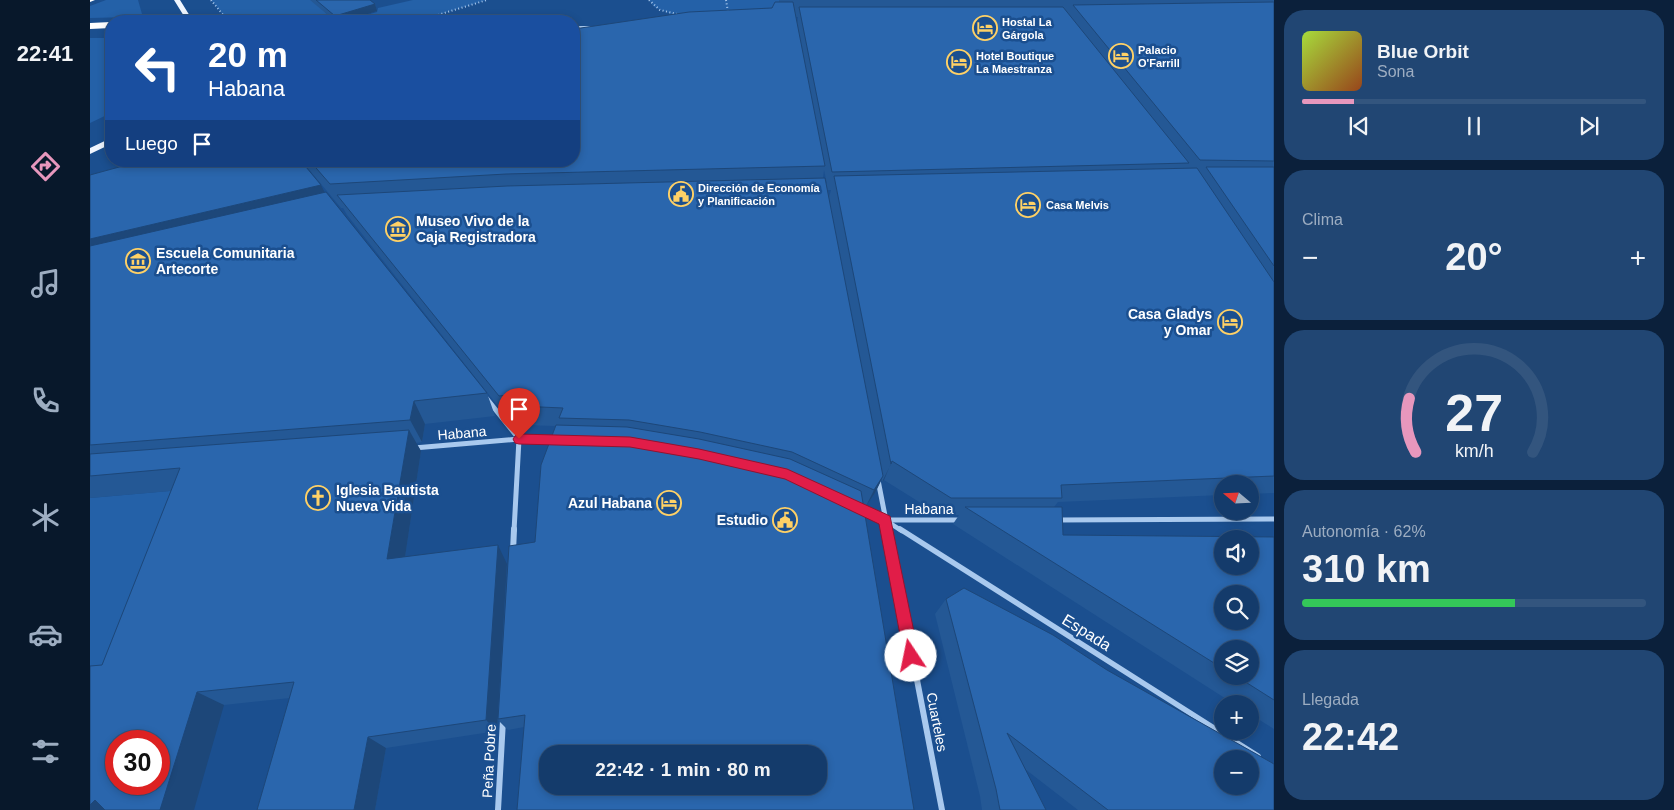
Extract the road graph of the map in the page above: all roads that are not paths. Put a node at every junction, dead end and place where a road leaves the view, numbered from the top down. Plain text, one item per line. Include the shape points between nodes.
1 (177, 0) edge
2 (186, 15) edge
3 (105, 25) edge
4 (90, 26) edge
5 (580, 28) edge
6 (594, 28) edge
7 (105, 144) edge
8 (90, 151) edge
9 (105, 153) edge
10 (90, 158) edge
11 (483, 394) edge
12 (519, 439) junction
13 (565, 440) edge
14 (412, 448) dead end
15 (876, 472) edge
16 (849, 503) edge
17 (1274, 519) edge
18 (885, 520) junction
19 (965, 520) edge
20 (1055, 520) edge
21 (512, 556) edge
22 (504, 712) edge
23 (1266, 761) edge
24 (498, 810) edge
25 (942, 810) edge

1 - 2 main road
3 - 4 highway
5 - 6 street
7 - 8 main road
9 - 10 main road
11 - 12 street
12 - 13 street, Habana
12 - 14 street, Habana
12 - 21 street
15 - 18 street, Cuarteles
16 - 18 street, Habana
17 - 20 street
18 - 19 street, Habana
18 - 23 street, Espada
18 - 25 street, Cuarteles
22 - 24 street, Peña Pobre

